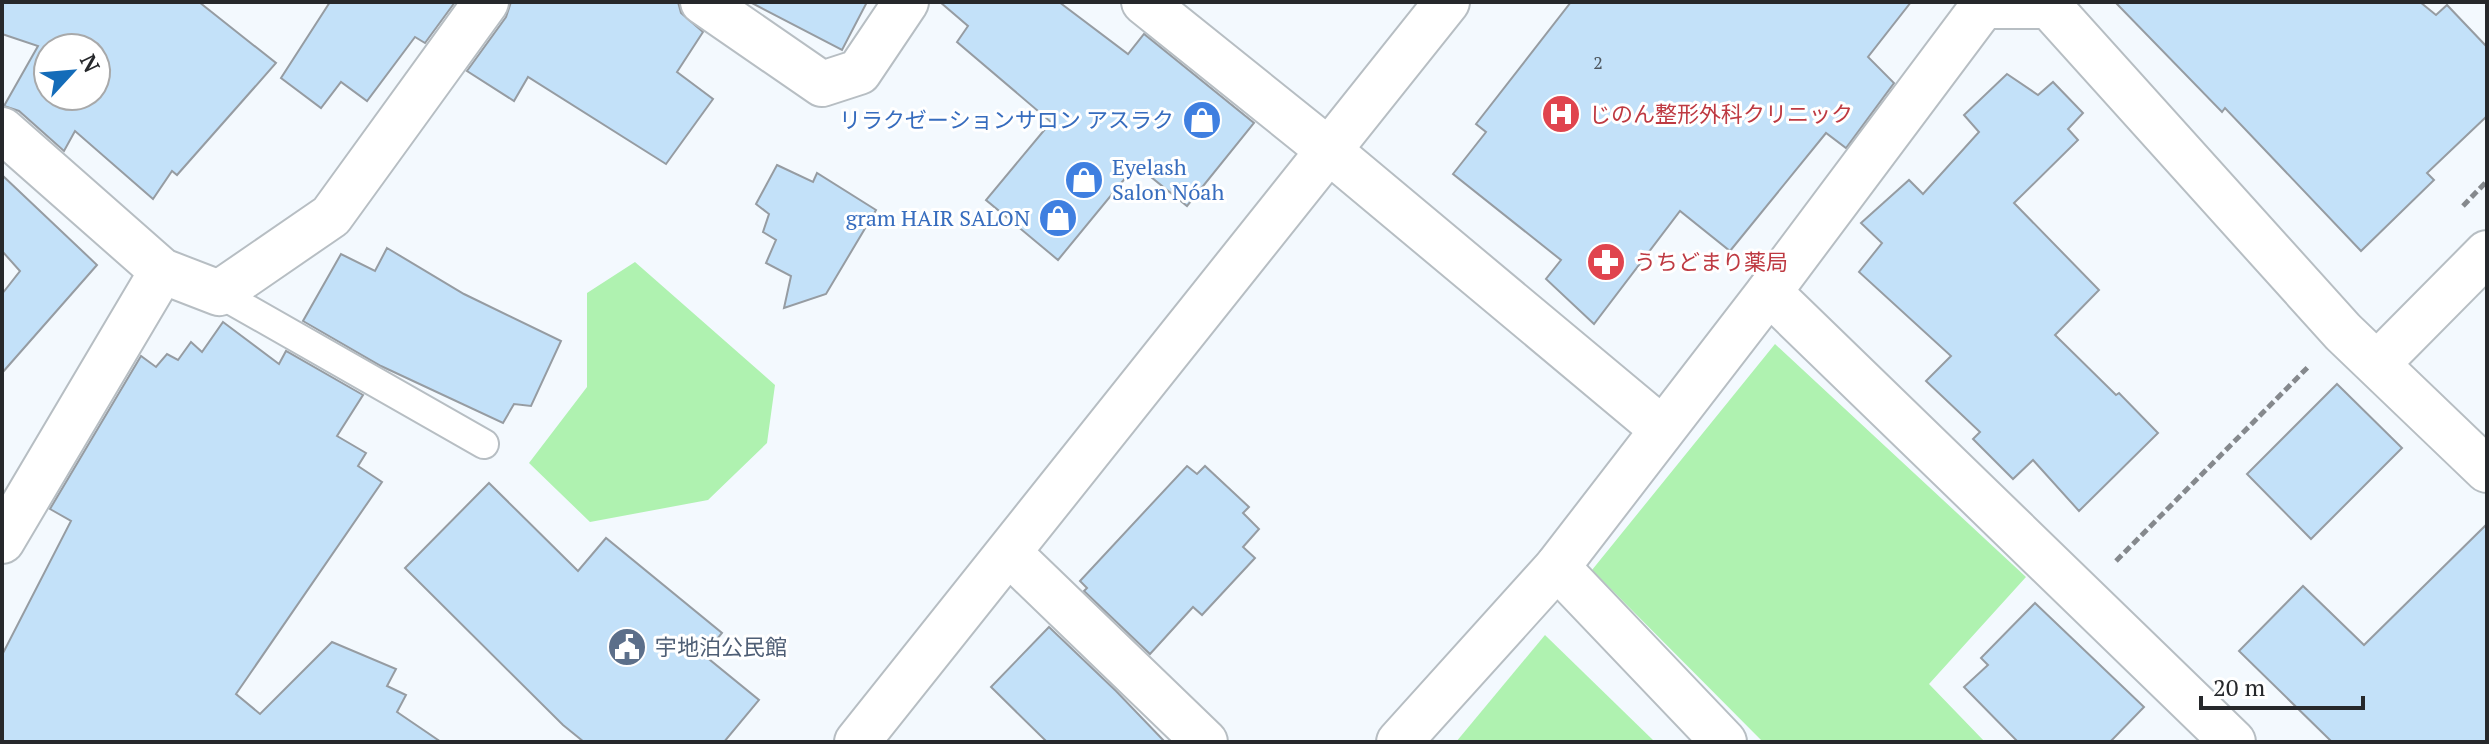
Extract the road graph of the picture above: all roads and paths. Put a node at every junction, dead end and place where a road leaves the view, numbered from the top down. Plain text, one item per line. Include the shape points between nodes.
1 (486, 2) edge
2 (703, 2) edge
3 (906, 2) edge
4 (1144, 2) edge
5 (1447, 2) edge
6 (2, 130) edge
7 (1327, 149) junction
8 (2487, 181) edge
9 (2456, 213) dead end
10 (2487, 253) edge
11 (162, 271) junction
12 (1769, 292) junction
13 (219, 293) junction
14 (2343, 332) junction
15 (2378, 363) junction
16 (1662, 429) junction
17 (484, 444) dead end
18 (2487, 470) edge
19 (2, 541) edge
20 (1009, 553) junction
21 (1557, 567) junction
22 (2083, 594) junction
23 (857, 742) edge
24 (1205, 742) edge
25 (1399, 742) edge
26 (1724, 742) edge
27 (2233, 742) edge

1 - 13 street via 331,216
2 - 3 street via 822,84 859,72
4 - 7 street
5 - 7 street
6 - 11 street
7 - 16 street
7 - 20 street
8 - 9 path
10 - 15 street
11 - 13 street
11 - 19 street
12 - 14 street via 1983,6 2049,6
12 - 16 street
12 - 22 street
13 - 17 lane
14 - 15 street
14 - 22 path
15 - 18 street
16 - 21 street
20 - 23 street
20 - 24 street
21 - 25 street
21 - 26 street
22 - 27 street

